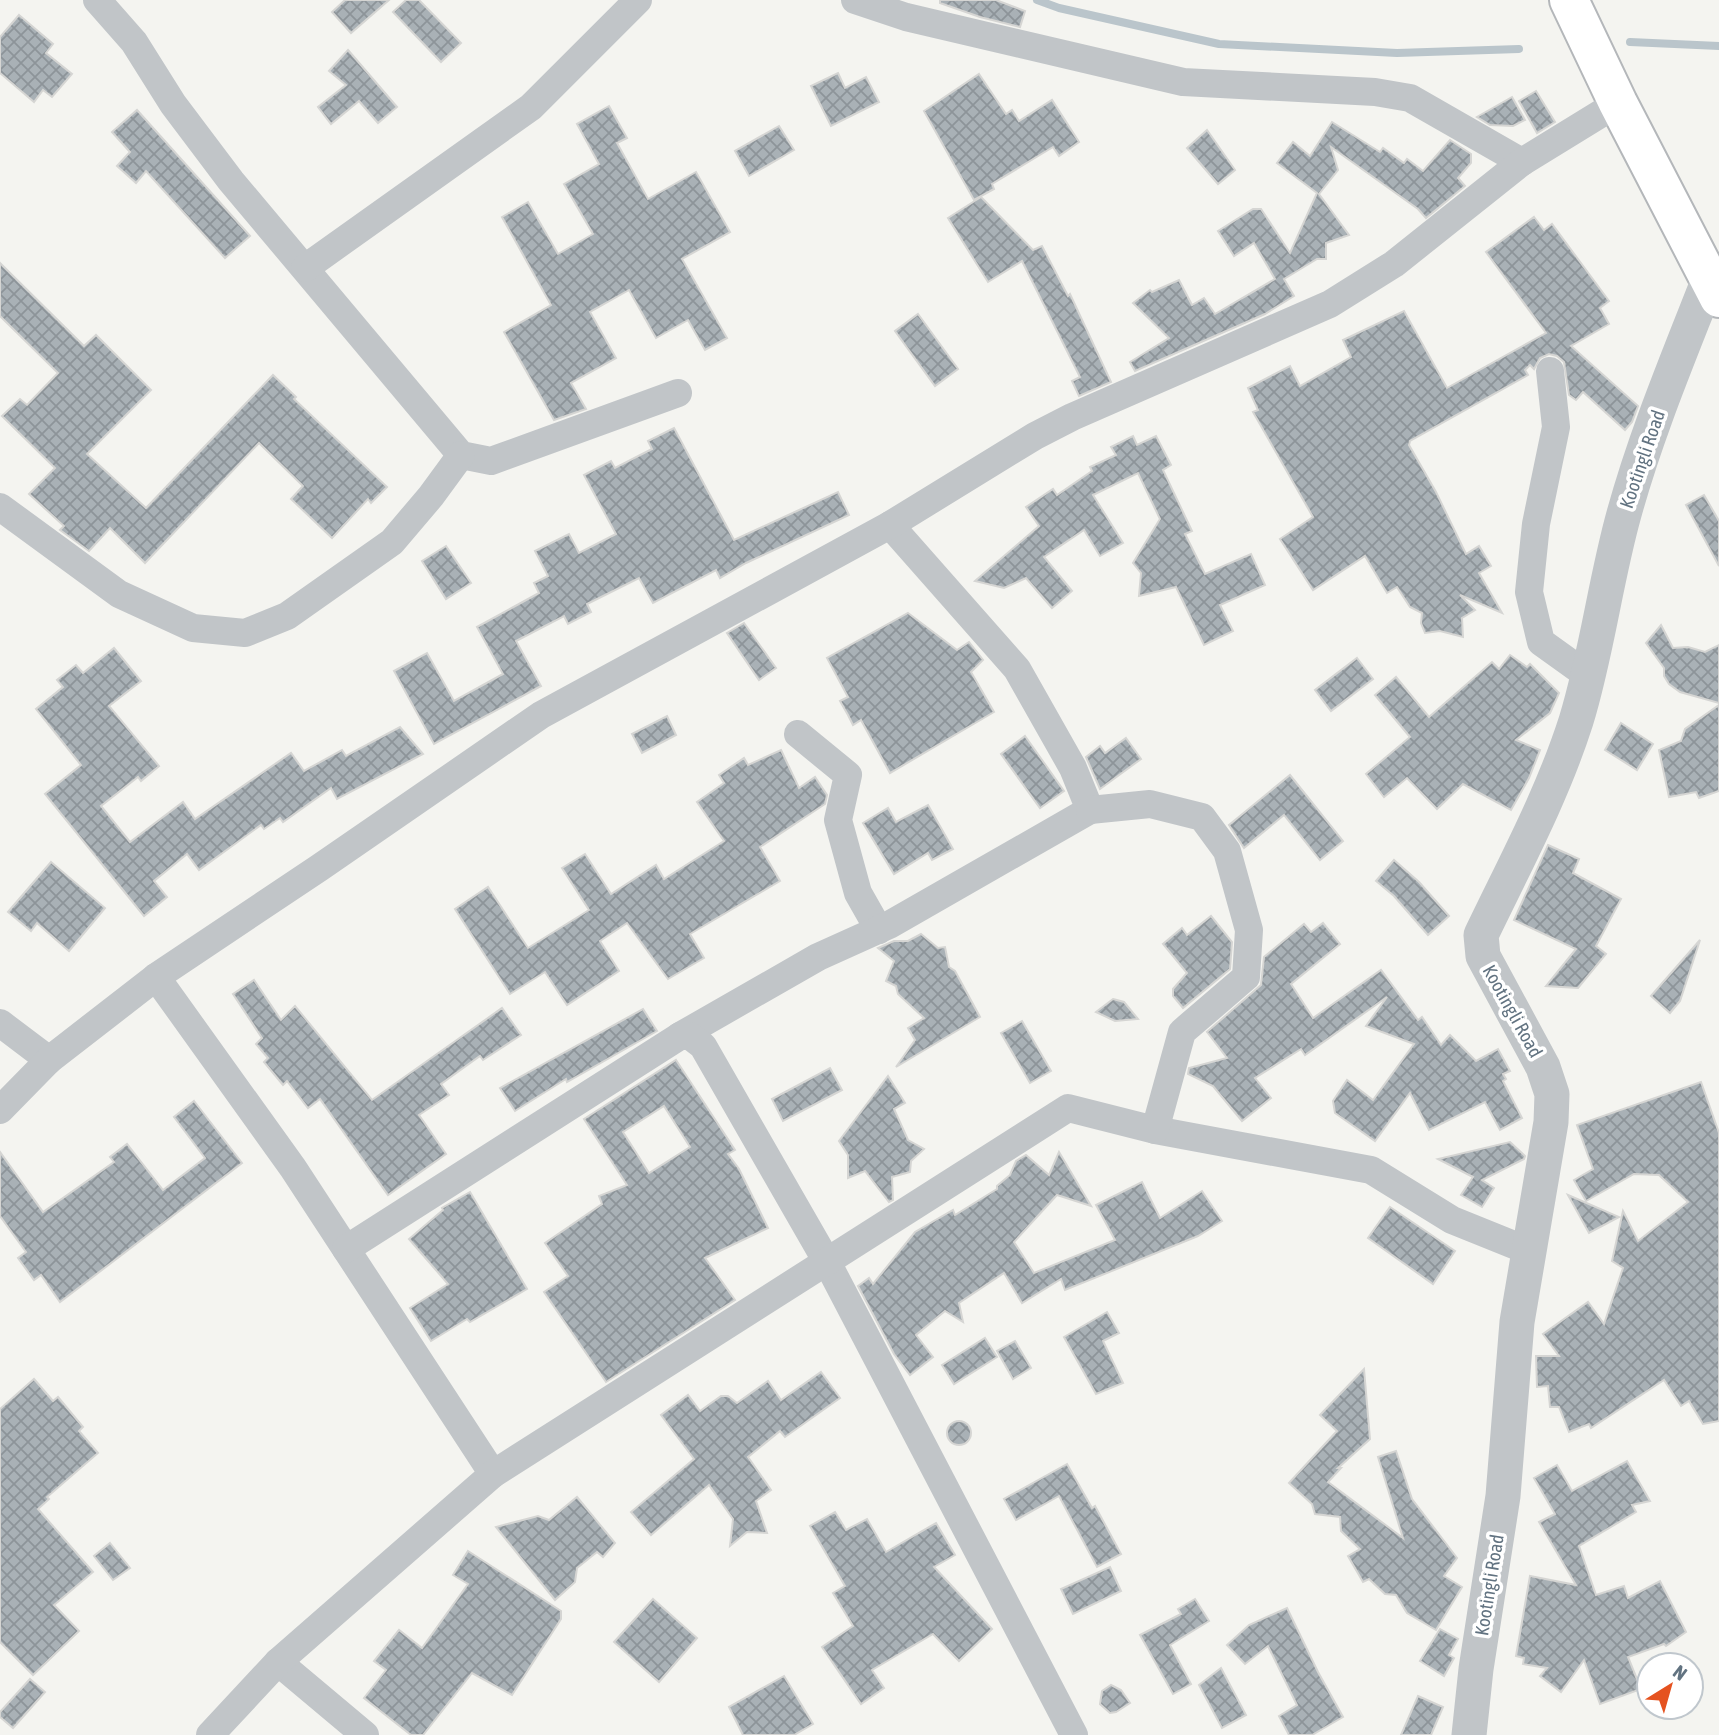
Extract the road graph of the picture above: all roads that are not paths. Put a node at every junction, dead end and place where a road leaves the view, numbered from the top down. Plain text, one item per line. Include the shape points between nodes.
1 (97, 0) edge
2 (638, 0) edge
3 (855, 0) edge
4 (1569, 0) edge
5 (1618, 103) junction
6 (1522, 162) junction
7 (305, 268) junction
8 (1716, 283) edge
9 (1550, 371) dead end
10 (678, 393) dead end
11 (461, 455) junction
12 (0, 507) edge
13 (890, 525) junction
14 (1587, 675) junction
15 (798, 734) dead end
16 (1090, 810) junction
17 (879, 930) junction
18 (156, 977) junction
19 (0, 1023) edge
20 (680, 1036) junction
21 (50, 1060) junction
22 (0, 1110) edge
23 (1155, 1130) junction
24 (346, 1249) junction
25 (1529, 1251) junction
26 (827, 1262) junction
27 (493, 1474) junction
28 (278, 1662) junction
29 (210, 1735) edge
30 (365, 1735) edge
31 (1074, 1735) edge
32 (1469, 1735) edge

1 - 7 street via 134,42 231,181
2 - 7 street via 531,107
3 - 6 street via 906,17 1183,82 1375,92 1410,98
4 - 5 highway
5 - 6 street
5 - 8 highway
6 - 13 street via 1394,264 1331,304 1072,417
7 - 11 street
8 - 14 street, Kootingli Road via 1663,398 1623,514
9 - 14 street via 1556,426 1536,523 1529,592 1541,642
10 - 11 street via 492,461
11 - 12 street via 392,542 287,616 245,633 193,628 119,594
13 - 16 street via 1017,669 1073,768
13 - 18 street via 541,715
14 - 25 street, Kootingli Road via 1546,802 1482,935 1483,956 1543,1067 1552,1094
15 - 17 street via 848,775 838,820 858,893
16 - 17 street
16 - 23 street via 1150,804 1202,817 1227,851 1249,929 1246,977 1182,1032
17 - 20 street via 818,957
18 - 21 street
18 - 24 street
19 - 21 street
20 - 24 street
20 - 26 street via 691,1036 703,1046
21 - 22 street
23 - 25 street via 1371,1170 1452,1220
23 - 26 street via 1068,1108
24 - 27 street
25 - 32 street, Kootingli Road via 1517,1322 1503,1496
26 - 27 street
26 - 31 street
27 - 28 street
28 - 29 street
28 - 30 street

